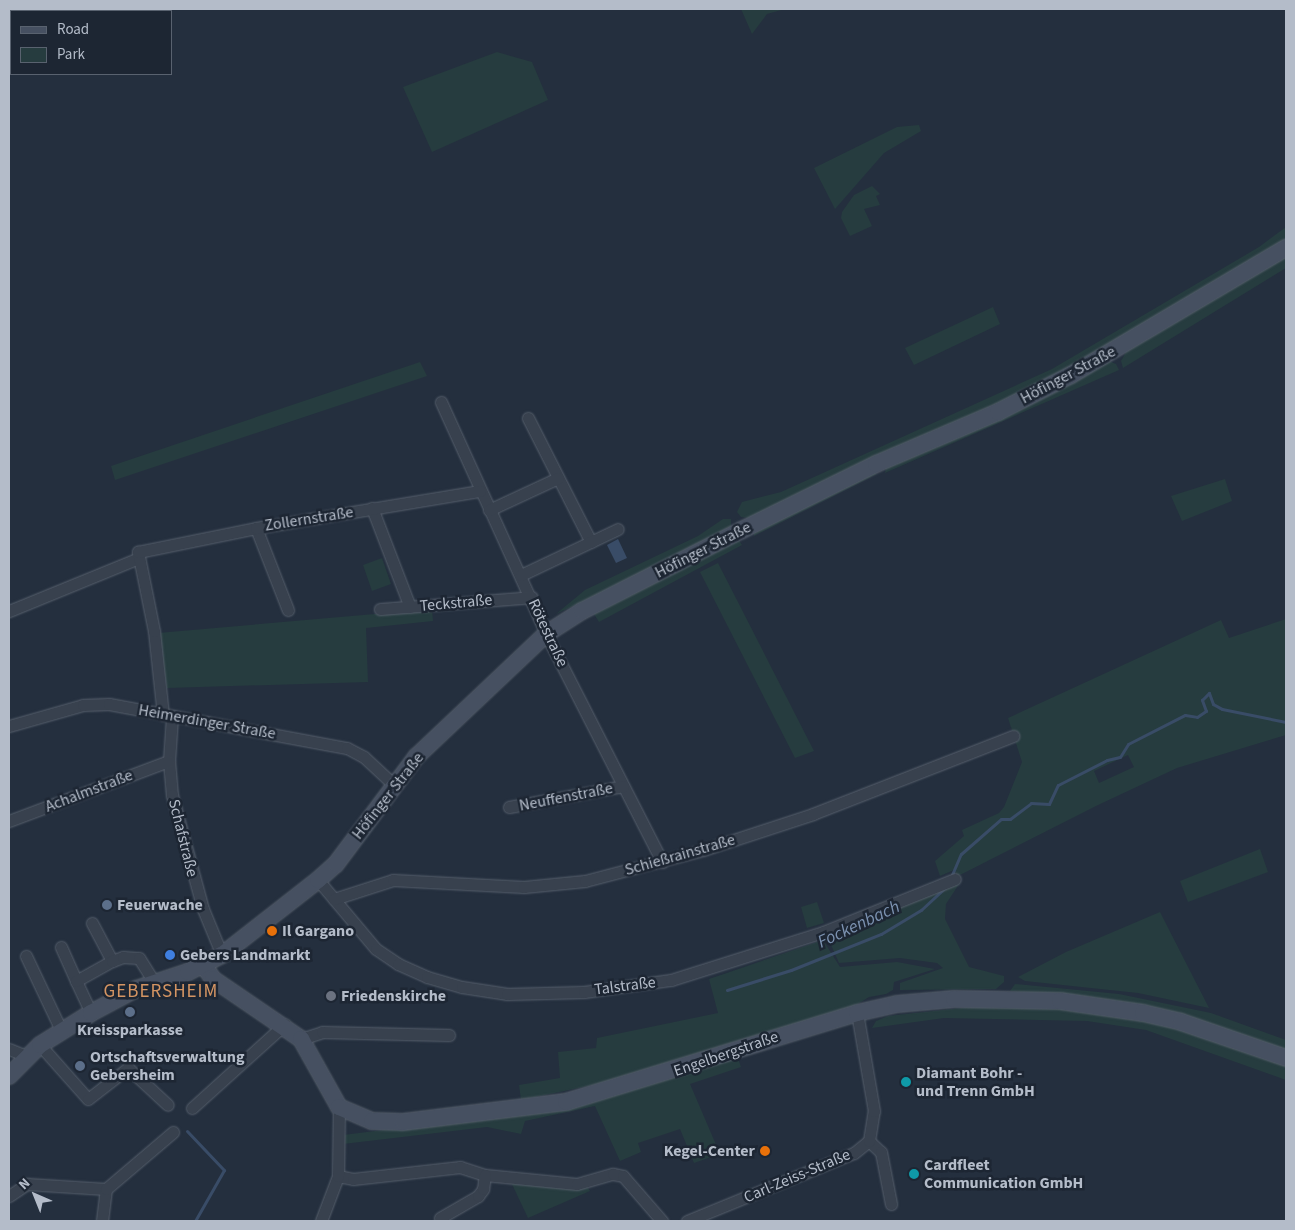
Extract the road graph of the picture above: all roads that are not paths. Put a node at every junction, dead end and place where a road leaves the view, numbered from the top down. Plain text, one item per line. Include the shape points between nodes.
1 (1286, 248) edge
2 (441, 402) dead end
3 (528, 418) dead end
4 (558, 478) junction
5 (480, 491) junction
6 (372, 508) junction
7 (489, 510) junction
8 (256, 528) junction
9 (618, 529) dead end
10 (591, 542) junction
11 (138, 555) junction
12 (521, 575) junction
13 (532, 597) junction
14 (410, 607) junction
15 (380, 609) dead end
16 (288, 610) dead end
17 (9, 611) edge
18 (546, 634) junction
19 (168, 716) junction
20 (9, 726) edge
21 (1012, 736) dead end
22 (169, 761) junction
23 (394, 784) junction
24 (623, 786) junction
25 (509, 807) dead end
26 (9, 821) edge
27 (662, 862) junction
28 (955, 879) dead end
29 (318, 880) junction
30 (334, 899) junction
31 (92, 923) dead end
32 (62, 947) dead end
33 (222, 955) junction
34 (26, 956) dead end
35 (112, 961) junction
36 (204, 966) junction
37 (76, 981) junction
38 (154, 982) junction
39 (91, 1013) junction
40 (857, 1013) junction
41 (285, 1024) junction
42 (61, 1030) junction
43 (449, 1035) dead end
44 (301, 1039) junction
45 (40, 1045) junction
46 (9, 1049) edge
47 (26, 1056) junction
48 (1286, 1058) edge
49 (9, 1076) edge
50 (168, 1105) dead end
51 (339, 1107) junction
52 (192, 1108) dead end
53 (173, 1132) dead end
54 (869, 1141) junction
55 (485, 1175) junction
56 (338, 1176) junction
57 (106, 1189) junction
58 (9, 1196) edge
59 (891, 1204) dead end
60 (440, 1218) dead end
61 (102, 1221) edge
62 (321, 1221) edge
63 (662, 1221) edge
64 (687, 1221) edge

1 - 18 street, Höfinger Straße via 1071,375 998,412 876,464 742,530 582,611
2 - 5 street, Rötestraße
3 - 4 street
4 - 7 street
4 - 10 street
5 - 6 street, Zollernstraße
5 - 7 street, Rötestraße
6 - 8 street, Zollernstraße
6 - 14 street
7 - 12 street, Rötestraße
8 - 11 street, Zollernstraße
8 - 16 street
9 - 10 street
10 - 12 street
11 - 17 street, Zollernstraße
11 - 19 street, Schafstraße
12 - 13 street, Rötestraße
13 - 14 street, Teckstraße
13 - 18 street, Rötestraße
14 - 15 street, Teckstraße
18 - 23 street, Höfinger Straße via 445,728
18 - 24 street, Rötestraße
19 - 20 street, Heimerdinger Straße via 109,704 84,705
19 - 22 street, Schafstraße
19 - 23 street, Heimerdinger Straße via 346,748 364,757
21 - 27 street, Schießrainstraße via 813,814
22 - 26 street, Achalmstraße
22 - 33 street, Schafstraße via 172,796 182,840 203,909
23 - 29 street, Höfinger Straße via 336,864
24 - 25 street, Neuffenstraße
24 - 27 street, Rötestraße
27 - 30 street, Schießrainstraße via 585,881 524,887 392,880
28 - 30 street, Talstraße via 748,958 671,980 575,992 507,994 426,977 376,949
29 - 30 street, Talstraße
29 - 33 street, Höfinger Straße
31 - 35 street
32 - 37 street
33 - 36 street, Höfinger Straße
34 - 42 street
35 - 37 street
35 - 38 street via 123,957 139,958
36 - 38 street, Höfinger Straße
36 - 41 street via 213,979
37 - 39 street
38 - 39 street, Höfinger Straße
39 - 42 street, Höfinger Straße
40 - 48 street, Engelbergstraße via 897,1004 954,999 1060,1001 1143,1013
40 - 51 street, Engelbergstraße via 566,1102 402,1122 372,1122
40 - 54 street, Carl-Zeiss-Straße via 874,1112
41 - 44 street
41 - 52 street
42 - 45 street, Höfinger Straße
43 - 44 street via 322,1032
44 - 51 street
45 - 47 street, Höfinger Straße
45 - 50 street via 88,1099 128,1068
46 - 47 street
47 - 49 street, Höfinger Straße
51 - 56 street
53 - 57 street
54 - 59 street via 882,1152
54 - 64 street, Carl-Zeiss-Straße via 838,1160
55 - 56 street via 460,1167 353,1179
55 - 60 street via 483,1189 478,1196
55 - 63 street via 577,1184 607,1174 623,1176
56 - 62 street
57 - 58 street via 27,1184
57 - 61 street

